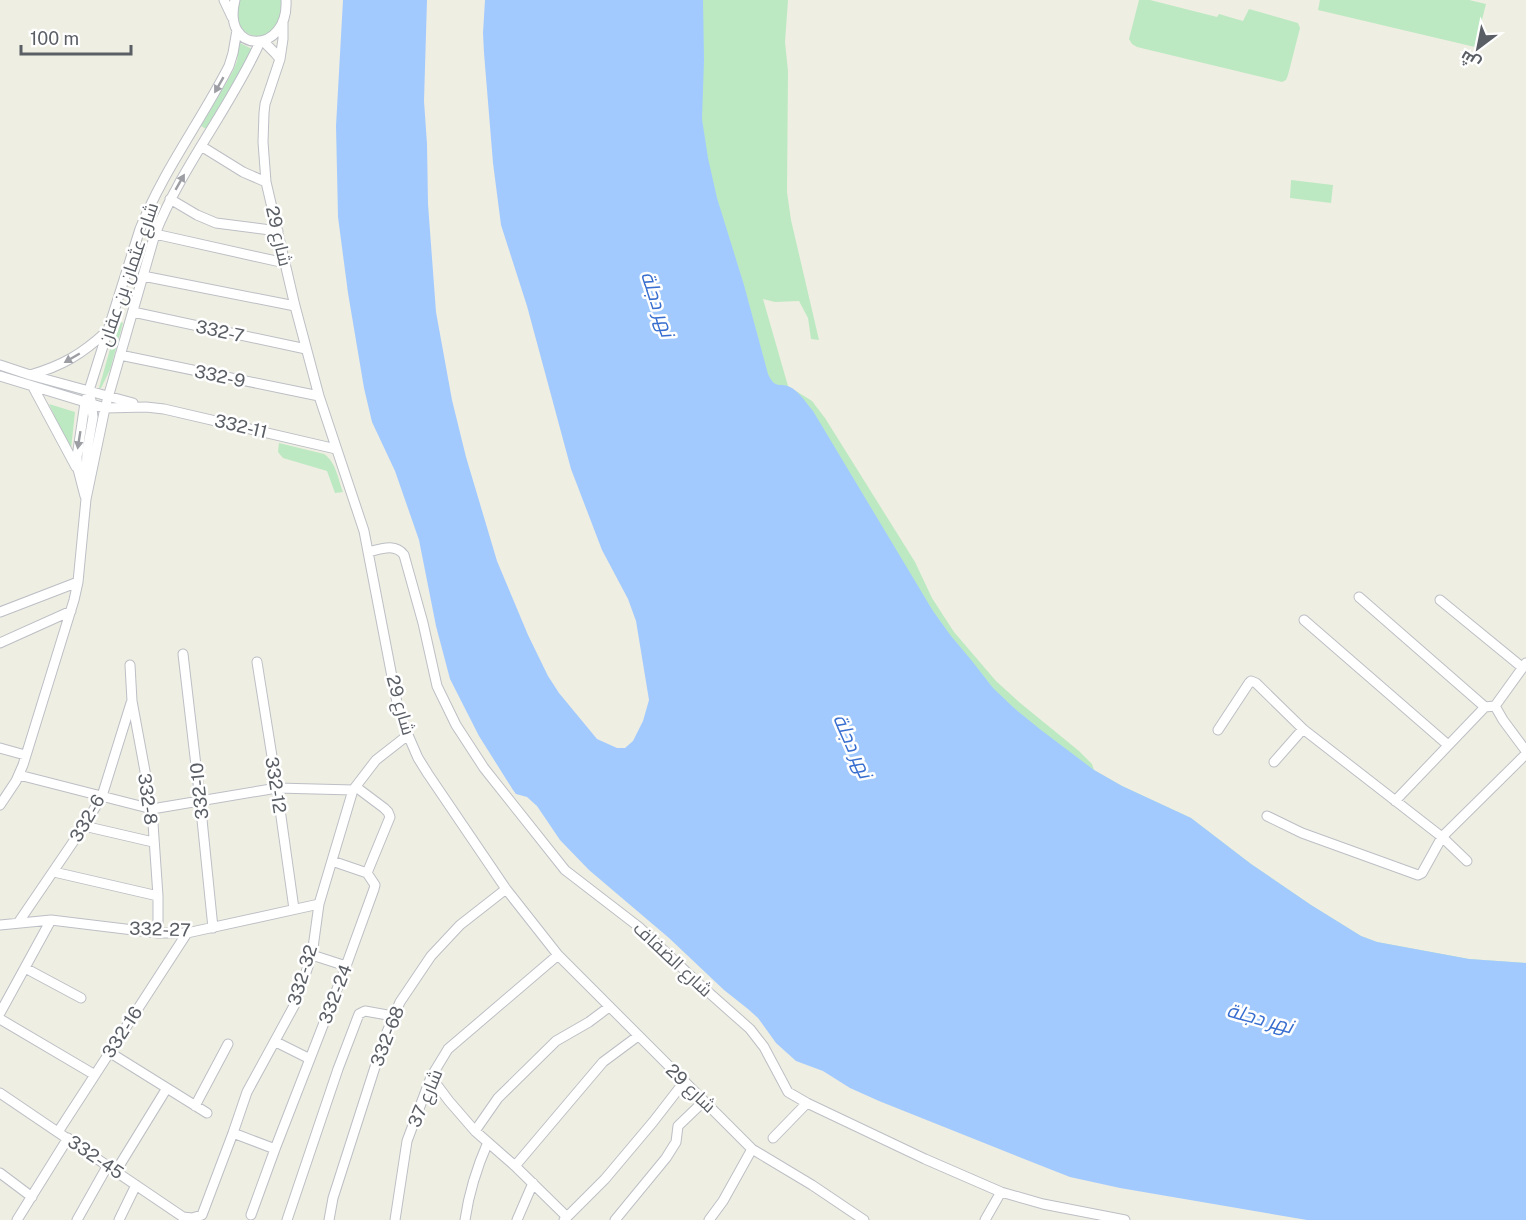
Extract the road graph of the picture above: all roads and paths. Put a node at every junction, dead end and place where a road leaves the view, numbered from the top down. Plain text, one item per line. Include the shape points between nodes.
1 (225, 0) edge
2 (235, 0) edge
3 (286, 0) edge
4 (283, 22) junction
5 (236, 26) junction
6 (261, 41) junction
7 (280, 59) junction
8 (201, 146) junction
9 (266, 182) junction
10 (171, 199) junction
11 (278, 231) junction
12 (155, 234) junction
13 (285, 263) junction
14 (143, 276) junction
15 (295, 306) junction
16 (133, 312) junction
17 (108, 330) junction
18 (306, 349) junction
19 (120, 355) junction
20 (0, 365) edge
21 (30, 375) junction
22 (0, 376) edge
23 (33, 387) junction
24 (88, 392) junction
25 (319, 396) junction
26 (108, 397) junction
27 (89, 404) junction
28 (146, 407) junction
29 (105, 408) junction
30 (336, 449) junction
31 (78, 469) junction
32 (86, 499) junction
33 (368, 552) junction
34 (78, 582) junction
35 (1359, 597) dead end
36 (1440, 600) dead end
37 (71, 611) junction
38 (0, 612) edge
39 (1304, 620) dead end
40 (0, 643) edge
41 (183, 654) dead end
42 (257, 662) dead end
43 (130, 665) dead end
44 (1525, 666) edge
45 (132, 701) junction
46 (1490, 706) junction
47 (1303, 729) junction
48 (1218, 730) dead end
49 (408, 735) junction
50 (1448, 745) junction
51 (0, 748) edge
52 (1526, 753) edge
53 (26, 755) junction
54 (1274, 762) dead end
55 (19, 775) junction
56 (277, 788) junction
57 (355, 789) junction
58 (102, 796) junction
59 (200, 800) junction
60 (1395, 801) junction
61 (0, 805) edge
62 (152, 809) junction
63 (1267, 816) dead end
64 (84, 826) junction
65 (1442, 837) junction
66 (153, 842) junction
67 (332, 861) junction
68 (1467, 861) dead end
69 (54, 872) junction
70 (367, 873) junction
71 (506, 889) junction
72 (158, 896) junction
73 (319, 904) junction
74 (294, 909) junction
75 (51, 920) junction
76 (18, 923) junction
77 (0, 925) edge
78 (213, 928) junction
79 (158, 933) junction
80 (187, 933) junction
81 (312, 955) junction
82 (558, 955) junction
83 (346, 966) junction
84 (25, 968) junction
85 (81, 998) dead end
86 (609, 1006) junction
87 (0, 1012) edge
88 (393, 1016) junction
89 (0, 1019) edge
90 (638, 1036) junction
91 (276, 1042) junction
92 (228, 1044) dead end
93 (109, 1052) junction
94 (310, 1059) junction
95 (95, 1075) junction
96 (431, 1077) junction
97 (684, 1082) junction
98 (167, 1088) junction
99 (0, 1093) edge
100 (704, 1101) junction
101 (807, 1103) junction
102 (195, 1106) junction
103 (207, 1113) dead end
104 (475, 1131) junction
105 (58, 1132) junction
106 (233, 1133) junction
107 (68, 1138) junction
108 (773, 1138) dead end
109 (488, 1142) junction
110 (275, 1149) junction
111 (752, 1149) junction
112 (515, 1166) junction
113 (112, 1168) junction
114 (0, 1173) edge
115 (533, 1183) junction
116 (136, 1185) junction
117 (1001, 1192) junction
118 (32, 1197) junction
119 (850, 1211) junction
120 (251, 1215) dead end
121 (186, 1218) edge
122 (565, 1218) edge
123 (17, 1220) edge
124 (77, 1220) edge
125 (119, 1220) edge
126 (287, 1220) edge
127 (329, 1220) edge
128 (396, 1220) edge
129 (465, 1220) edge
130 (517, 1220) edge
131 (615, 1220) edge
132 (709, 1220) edge
133 (844, 1220) edge
134 (864, 1220) edge
135 (985, 1220) edge
136 (1125, 1220) edge

1 - 5 street
2 - 5 street, شارع عثمان بن عفان
3 - 4 street, شارع 29
4 - 6 street, شارع عثمان بن عفان via 275,33
4 - 7 street, شارع 29
5 - 6 street via 247,40
5 -> 17 street, شارع عثمان بن عفان via 226,72 146,213
6 - 7 street
6 - 8 street, شارع عثمان بن عفان
7 - 9 street, شارع 29 via 265,104
8 - 9 street
10 -> 8 street, شارع عثمان بن عفان
9 - 11 street, شارع 29
10 - 11 street via 216,223
10 - 12 street, شارع عثمان بن عفان
11 - 13 street, شارع 29
12 - 13 street
12 - 14 street, شارع عثمان بن عفان
13 - 15 street, شارع 29
14 - 15 street
14 - 16 street, شارع عثمان بن عفان
15 - 18 street, شارع 29
16 - 18 street, 332-7
16 - 19 street, شارع عثمان بن عفان
17 -> 21 street via 72,359
17 - 24 street, شارع عثمان بن عفان
18 - 25 street, شارع 29
19 - 25 street, 332-9
19 - 26 street, شارع عثمان بن عفان
20 - 21 street, 332-11
21 - 24 street, 332-11
22 - 23 street, 332-11
23 - 27 street, 332-11
23 - 31 street
24 - 26 street, 332-11
24 - 27 street, شارع عثمان بن عفان
25 - 30 street, شارع 29
26 - 28 street, 332-11
26 - 29 street, شارع عثمان بن عفان
27 - 29 street, 332-11
27 -> 31 street, شارع عثمان بن عفان via 78,448
27 - 32 street via 93,417 87,451
28 - 29 street, 332-11
28 - 30 street, 332-11
29 - 32 street, شارع عثمان بن عفان
30 - 33 street, شارع 29 via 361,519
31 - 32 street, شارع عثمان بن عفان
32 - 34 street, شارع عثمان بن عفان
33 - 49 street, شارع 29 via 398,708
33 - 101 street, شارع الضفاف via 401,550 437,686 456,725 484,768 565,870 639,927 750,1029 786,1089
34 - 37 street, شارع عثمان بن عفان
34 - 38 street
35 - 46 street
36 - 44 street
37 - 40 street
37 - 53 street, شارع عثمان بن عفان
39 - 50 street
41 - 59 street, 332-10
42 - 56 street, 332-12
43 - 45 street, 332-8
44 - 46 street
45 - 58 street, 332-6
45 - 62 street, 332-8
46 - 50 street
46 - 52 street
47 - 48 street via 1251,681
47 - 54 street
47 - 60 street
49 - 57 street, 332-32 via 376,760
49 - 71 street, شارع 29 via 428,774
50 - 60 street
51 - 53 street
52 - 65 street
53 - 55 street, شارع عثمان بن عفان
55 - 58 street
55 - 61 street, شارع عثمان بن عفان
56 - 57 street
56 - 59 street
56 - 74 street, 332-12
57 - 67 street, 332-32
57 - 70 street, 332-24 via 384,808 390,817
58 - 62 street
58 - 64 street, 332-6
59 - 62 street
59 - 78 street, 332-10
60 - 65 street
62 - 66 street, 332-8
63 - 65 street via 1302,833 1418,875
64 - 66 street
64 - 69 street, 332-6
65 - 68 street
66 - 72 street, 332-8
67 - 70 street
67 - 73 street, 332-32
69 - 72 street
69 - 76 street, 332-6
70 - 83 street, 332-24 via 375,885
71 - 82 street, شارع 29
71 - 88 street, 332-68 via 460,925 431,956
72 - 79 street, 332-8
73 - 74 street, 332-27
73 - 81 street, 332-32
74 - 78 street, 332-27
75 - 76 street, 332-27
75 - 79 street, 332-27
75 - 84 street
76 - 77 street, 332-27
78 - 80 street, 332-27
79 - 80 street, 332-27
80 - 93 street, 332-16
81 - 83 street
81 - 91 street, 332-32 via 295,1004
82 - 86 street, شارع 29
82 - 96 street, شارع 37 via 448,1049
83 - 94 street, 332-24
84 - 85 street
84 - 87 street
86 - 90 street, شارع 29
86 - 104 street via 556,1041 498,1098
88 - 126 street via 365,1011 359,1014
88 - 127 street, 332-68
89 - 95 street
90 - 97 street, شارع 29
90 - 112 street via 603,1062
91 - 94 street
91 - 106 street, 332-32 via 247,1092
92 - 102 street
93 - 95 street, 332-16
93 - 98 street
94 - 110 street, 332-24
95 - 105 street, 332-16
96 - 104 street
96 - 128 street, شارع 37 via 407,1141
97 - 100 street, شارع 29
97 - 122 street via 605,1179
98 - 102 street
98 - 113 street
99 - 105 street, 332-45
100 - 111 street, شارع 29
100 - 131 street via 678,1126 676,1142 666,1158
101 - 108 street
101 - 117 street, شارع الضفاف
102 - 103 street
104 - 109 street
105 - 107 street, 332-45
106 - 110 street
106 - 121 street, 332-32 via 202,1215
107 - 113 street, 332-45
107 - 118 street
109 - 112 street
109 - 129 street via 477,1166
110 - 120 street, 332-24
111 - 119 street, شارع 29
111 - 132 street
112 - 115 street
113 - 116 street, 332-45
113 - 124 street
114 - 118 street
115 - 122 street
115 - 130 street
116 - 121 street, 332-45
116 - 125 street
117 - 135 street
117 - 136 street, شارع الضفاف
118 - 123 street
119 - 133 street
119 - 134 street, شارع 29

